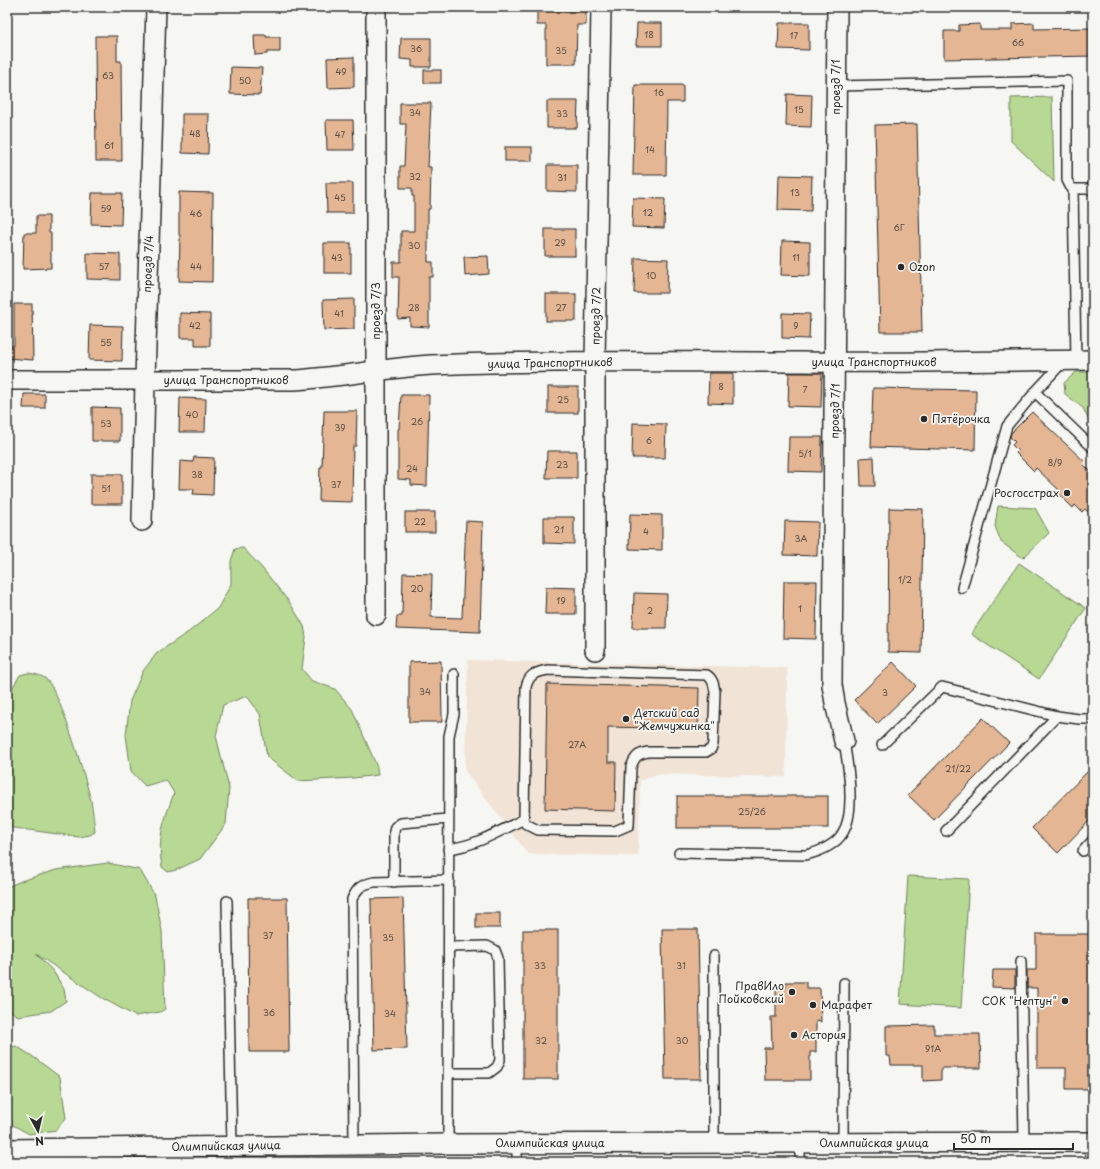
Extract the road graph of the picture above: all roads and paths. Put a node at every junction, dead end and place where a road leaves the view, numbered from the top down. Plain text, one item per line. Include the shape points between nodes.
1 (156, 7) edge
2 (376, 7) edge
3 (601, 7) edge
4 (837, 7) edge
5 (836, 86) junction
6 (1093, 188) edge
7 (1074, 189) junction
8 (1078, 360) edge
9 (595, 362) junction
10 (835, 363) junction
11 (376, 370) junction
12 (7, 380) edge
13 (145, 380) junction
14 (1035, 392) junction
15 (1093, 448) edge
16 (142, 521) dead end
17 (962, 588) dead end
18 (376, 615) dead end
19 (595, 650) dead end
20 (454, 674) dead end
21 (1057, 716) junction
22 (1093, 719) edge
23 (844, 741) joint
24 (882, 745) dead end
25 (448, 819) junction
26 (524, 820) junction
27 (946, 832) dead end
28 (1093, 840) edge
29 (448, 849) junction
30 (1083, 851) dead end
31 (679, 853) dead end
32 (449, 880) junction
33 (394, 882) junction
34 (227, 901) dead end
35 (449, 947) junction
36 (714, 956) dead end
37 (1022, 961) dead end
38 (844, 983) dead end
39 (449, 1073) junction
40 (1024, 1142) junction
41 (1092, 1142) edge
42 (517, 1143) junction
43 (714, 1143) junction
44 (800, 1143) junction
45 (844, 1143) junction
46 (448, 1144) junction
47 (354, 1145) junction
48 (232, 1146) junction
49 (7, 1149) edge
50 (517, 1162) edge
51 (800, 1162) edge
52 (1091, 1162) edge

1 - 13 street, проезд 7/4
2 - 11 street, проезд 7/3
3 - 9 street, проезд 7/2
4 - 5 street, проезд 7/1
5 - 7 lane via 1067,81 1068,180
5 - 10 street, проезд 7/1
6 - 7 lane
7 - 8 lane
8 - 10 street, улица Транспортников
8 - 14 lane
9 - 10 street, улица Транспортников
9 - 11 street, улица Транспортников
9 - 19 street, проезд 7/2
10 - 23 street, проезд 7/1 via 832,685
11 - 13 street, улица Транспортников via 295,380
11 - 18 street, проезд 7/3
12 - 13 street, улица Транспортников
13 - 16 street, проезд 7/4
14 - 15 lane
14 - 17 lane via 1007,426
20 - 25 lane via 454,714 449,736
21 - 22 lane
21 - 24 lane via 942,687
21 - 27 lane
23 - 31 lane via 849,768 850,810 843,832 828,847 806,855
25 - 29 lane
25 - 33 lane via 401,823 395,827
26 - 26 lane via 526,687 532,675 547,670 707,675 710,678 715,692 711,749 706,752 638,754 631,767 629,825 616,831 538,830 526,824
26 - 29 lane via 476,842
28 - 30 lane
29 - 32 lane
32 - 33 lane
32 - 35 lane
33 - 47 lane via 364,884 356,890 352,899
34 - 48 lane
35 - 39 lane
35 - 39 lane via 487,946 495,950 498,958 500,1060 497,1067 489,1073
36 - 43 lane
37 - 40 lane
38 - 45 lane
39 - 46 lane
40 - 41 street, Олимпийская улица
40 - 45 street, Олимпийская улица
41 - 52 lane
42 - 43 street, Олимпийская улица
42 - 46 street, Олимпийская улица
42 - 50 lane
43 - 44 street, Олимпийская улица
44 - 45 street, Олимпийская улица
44 - 51 lane
46 - 47 street, Олимпийская улица
47 - 48 street, Олимпийская улица
48 - 49 street, Олимпийская улица

